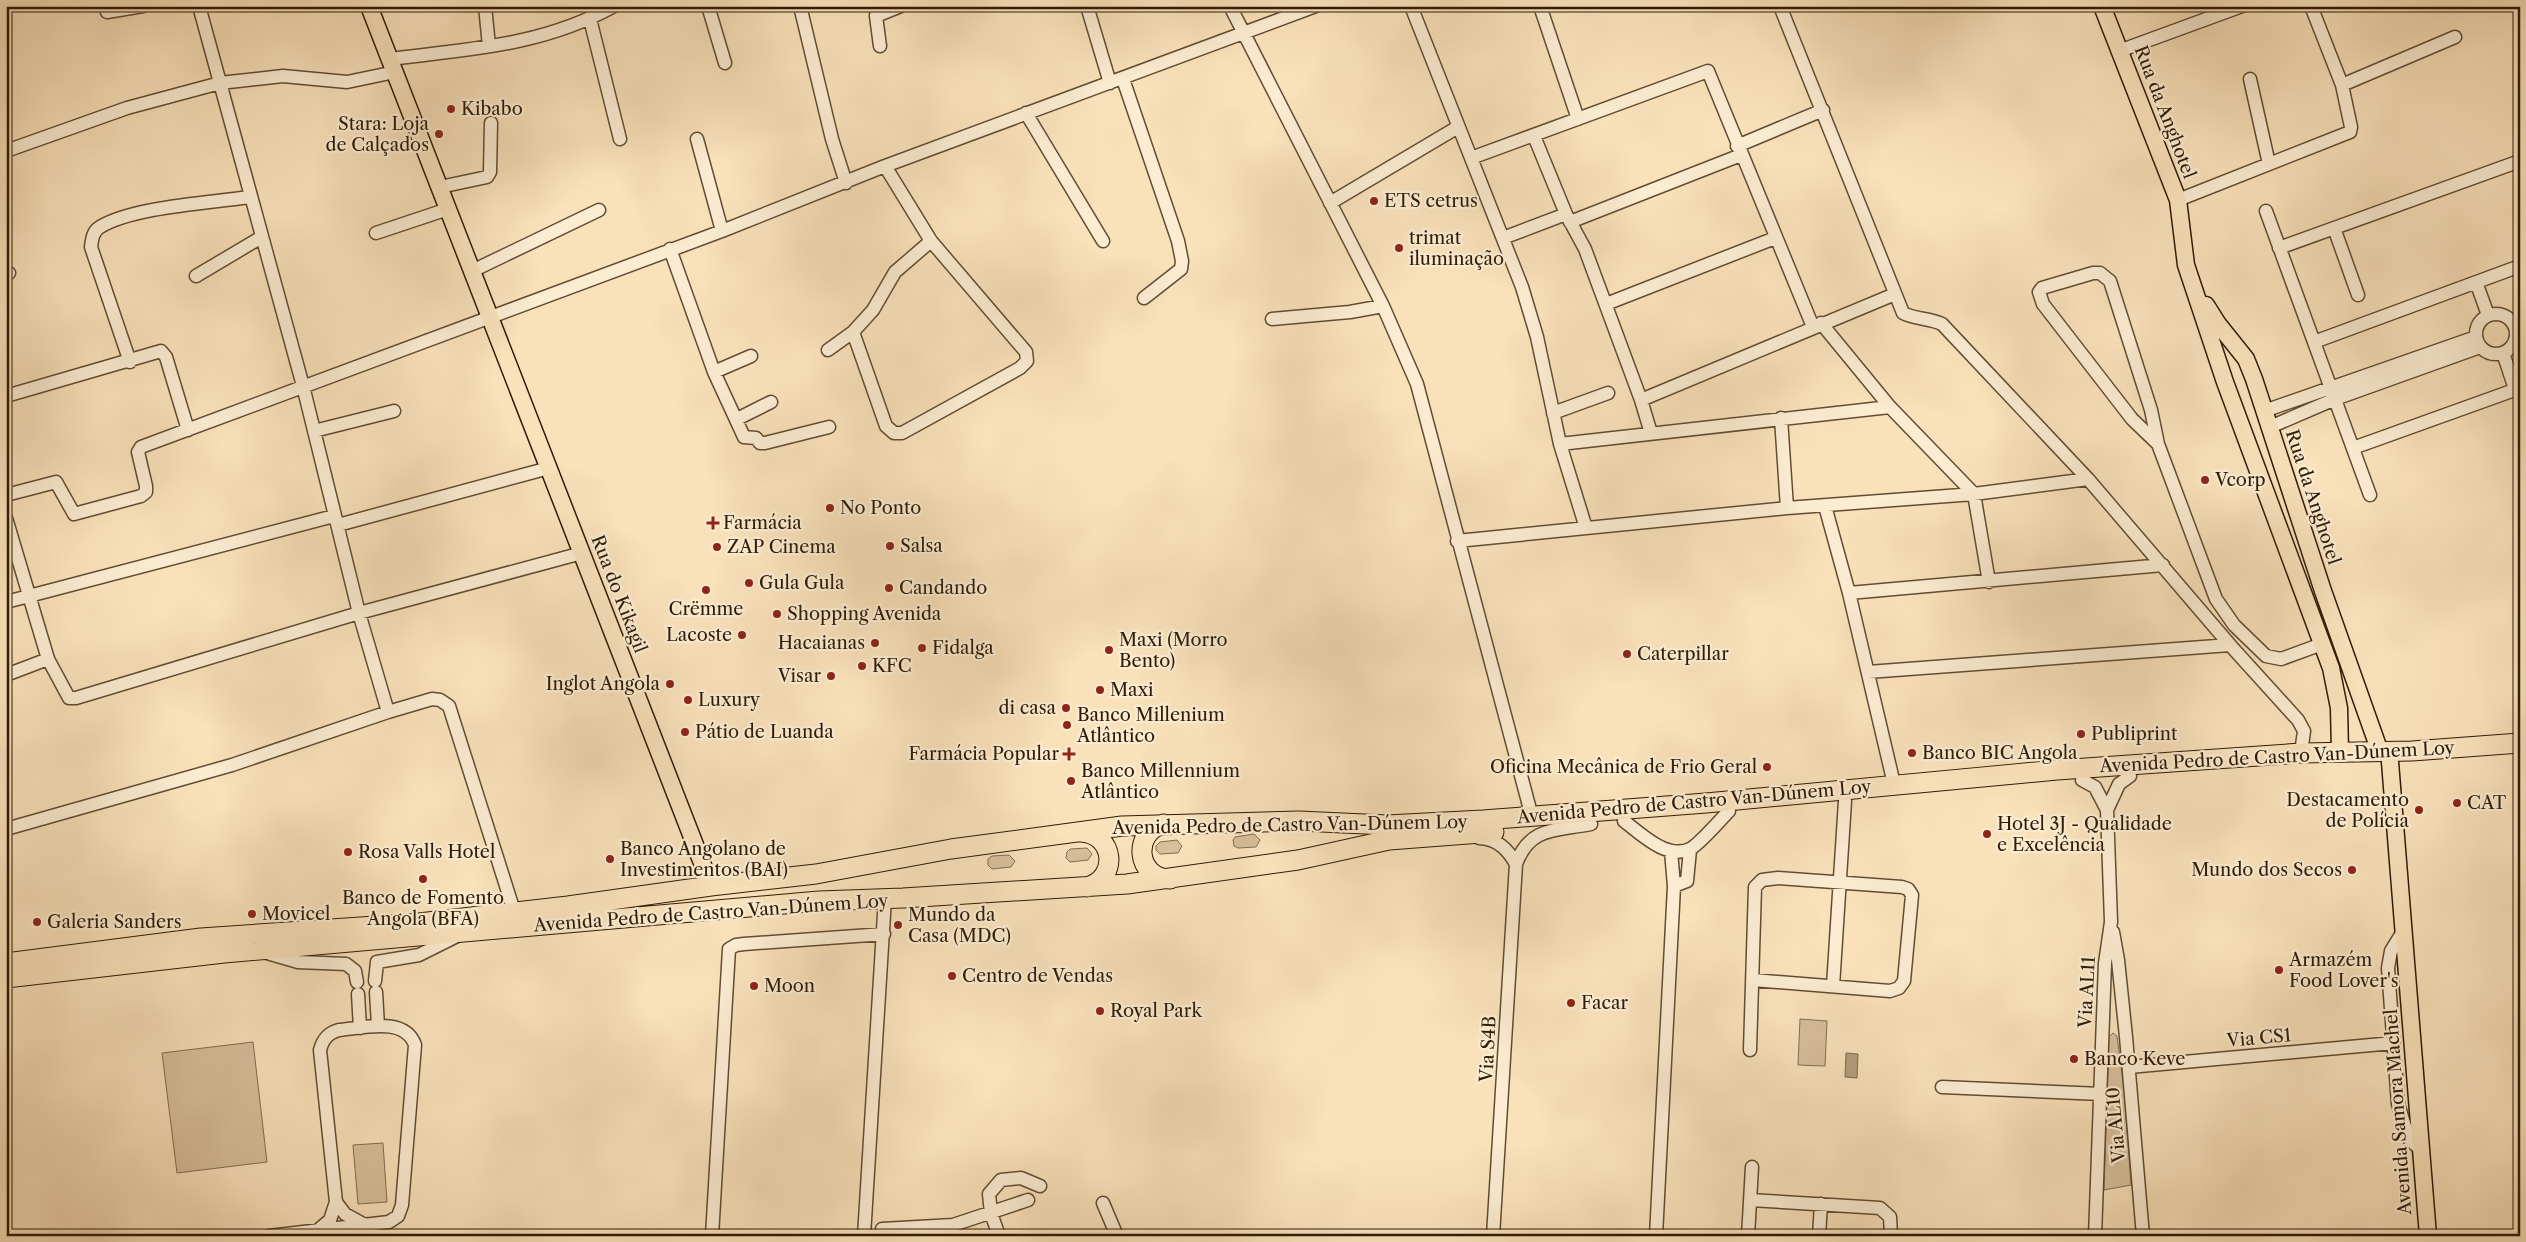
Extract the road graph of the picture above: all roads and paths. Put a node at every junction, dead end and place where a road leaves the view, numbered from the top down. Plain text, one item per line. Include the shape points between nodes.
1 (143, 6) edge
2 (199, 6) edge
3 (369, 6) edge
4 (485, 6) edge
5 (614, 6) edge
6 (708, 6) edge
7 (800, 6) edge
8 (901, 6) edge
9 (1087, 6) edge
10 (1230, 6) edge
11 (1316, 6) edge
12 (1411, 6) edge
13 (1540, 6) edge
14 (1780, 6) edge
15 (2102, 6) edge
16 (2242, 6) edge
17 (2310, 6) edge
18 (108, 12) dead end
19 (590, 19) junction
20 (1244, 35) junction
21 (2455, 37) dead end
22 (489, 46) junction
23 (880, 46) dead end
24 (2120, 50) junction
25 (725, 63) dead end
26 (392, 66) junction
27 (1123, 79) junction
28 (2250, 79) dead end
29 (220, 83) junction
30 (1110, 84) junction
31 (2342, 85) junction
32 (1823, 110) junction
33 (1026, 113) junction
34 (1578, 119) junction
35 (491, 123) dead end
36 (1458, 127) junction
37 (1534, 136) junction
38 (620, 139) dead end
39 (696, 139) dead end
40 (1739, 150) junction
41 (6, 151) edge
42 (1471, 158) junction
43 (2520, 161) edge
44 (2270, 164) junction
45 (885, 166) junction
46 (846, 182) junction
47 (440, 187) junction
48 (249, 197) junction
49 (2178, 200) junction
50 (1330, 203) junction
51 (448, 209) junction
52 (600, 210) dead end
53 (2266, 211) dead end
54 (1568, 218) junction
55 (2334, 228) junction
56 (722, 231) junction
57 (376, 233) dead end
58 (260, 238) junction
59 (1502, 238) junction
60 (1775, 238) junction
61 (930, 240) junction
62 (1102, 241) dead end
63 (2279, 248) junction
64 (670, 249) junction
65 (2186, 265) junction
66 (2520, 266) edge
67 (472, 270) junction
68 (196, 276) dead end
69 (2476, 282) junction
70 (1895, 294) junction
71 (2358, 295) dead end
72 (1144, 298) dead end
73 (1606, 304) junction
74 (1383, 306) junction
75 (2488, 315) junction
76 (490, 316) junction
77 (1272, 319) dead end
78 (1817, 325) junction
79 (2517, 328) edge
80 (853, 332) junction
81 (2314, 342) junction
82 (2478, 342) junction
83 (828, 350) dead end
84 (2503, 352) junction
85 (751, 356) dead end
86 (130, 362) junction
87 (714, 372) junction
88 (303, 386) junction
89 (2517, 389) edge
90 (1608, 393) dead end
91 (2333, 393) junction
92 (6, 396) edge
93 (1641, 400) junction
94 (771, 402) dead end
95 (1890, 407) junction
96 (2151, 410) junction
97 (394, 411) dead end
98 (2264, 411) junction
99 (1553, 413) junction
100 (1781, 418) junction
101 (737, 419) junction
102 (2132, 420) junction
103 (829, 427) dead end
104 (2270, 427) junction
105 (188, 430) junction
106 (314, 430) junction
107 (1651, 433) junction
108 (1560, 444) junction
109 (2158, 444) junction
110 (2353, 448) junction
111 (549, 468) junction
112 (2088, 479) junction
113 (1974, 494) junction
114 (6, 495) edge
115 (2370, 495) dead end
116 (1825, 506) junction
117 (1787, 508) junction
118 (6, 518) edge
119 (336, 521) junction
120 (1586, 528) junction
121 (1457, 541) junction
122 (582, 553) junction
123 (2163, 565) junction
124 (1989, 582) junction
125 (1848, 593) junction
126 (29, 595) junction
127 (6, 602) edge
128 (359, 613) junction
129 (2322, 644) junction
130 (2230, 645) junction
131 (48, 659) junction
132 (1868, 672) junction
133 (6, 675) edge
134 (388, 712) junction
135 (2520, 743) edge
136 (2340, 752) junction
137 (2301, 753) junction
138 (2520, 755) edge
139 (2385, 757) junction
140 (2130, 776) junction
141 (2082, 780) junction
142 (1894, 784) junction
143 (1845, 801) junction
144 (2107, 810) junction
145 (1729, 811) junction
146 (1532, 817) junction
147 (1624, 821) junction
148 (1167, 823) junction
149 (1591, 824) junction
150 (6, 829) edge
151 (1080, 832) junction
152 (1444, 836) junction
153 (1690, 850) junction
154 (1671, 851) junction
155 (1516, 864) junction
156 (1173, 879) junction
157 (1841, 882) junction
158 (711, 886) junction
159 (1674, 886) junction
160 (1085, 887) junction
161 (886, 898) junction
162 (514, 911) junction
163 (2111, 922) junction
164 (2404, 928) junction
165 (465, 932) junction
166 (884, 934) junction
167 (257, 950) junction
168 (6, 964) edge
169 (6, 978) edge
170 (1753, 980) junction
171 (1833, 986) junction
172 (378, 1026) junction
173 (360, 1028) junction
174 (2102, 1036) junction
175 (2126, 1037) junction
176 (2393, 1043) junction
177 (1750, 1050) dead end
178 (2128, 1067) junction
179 (1942, 1086) dead end
180 (2100, 1094) junction
181 (2421, 1150) junction
182 (1752, 1167) dead end
183 (1040, 1186) dead end
184 (1028, 1200) dead end
185 (1750, 1200) junction
186 (336, 1202) junction
187 (1103, 1203) dead end
188 (1821, 1204) junction
189 (991, 1212) junction
190 (365, 1225) junction
191 (882, 1229) dead end
192 (317, 1231) junction
193 (269, 1236) edge
194 (712, 1236) edge
195 (864, 1236) edge
196 (999, 1236) edge
197 (1117, 1236) edge
198 (1493, 1236) edge
199 (1656, 1236) edge
200 (1748, 1236) edge
201 (1820, 1236) edge
202 (1891, 1236) edge
203 (2095, 1236) edge
204 (2143, 1236) edge
205 (2428, 1236) edge

1 - 18 street
2 - 29 street
3 - 26 main road, Rua do Kikagil
4 - 22 street
5 - 19 street
6 - 25 street
7 - 46 street
8 - 23 street via 876,16
9 - 30 street
10 - 20 street
11 - 20 street
12 - 36 street
13 - 34 street
14 - 32 street
15 - 24 main road, Rua da Anghotel
16 - 24 street
17 - 31 street
19 - 22 street via 560,32
19 - 38 street
20 - 27 street
20 - 50 street
21 - 31 street
22 - 26 street
24 - 49 main road, Rua da Anghotel
26 - 29 street via 347,82 283,76
26 - 47 main road, Rua do Kikagil
27 - 30 street
27 - 72 street via 1182,261 1178,272
28 - 44 street
29 - 41 street via 128,108
29 - 48 street
30 - 33 street
31 - 44 street via 2350,132
32 - 40 street
32 - 70 street
33 - 45 street
33 - 62 street
34 - 37 street
34 - 40 street via 1707,71
35 - 47 street via 490,172 487,177
36 - 42 street
36 - 50 street
37 - 42 street
37 - 54 street
39 - 56 street
40 - 54 street
40 - 60 street
42 - 59 street
43 - 55 street
44 - 49 street
45 - 46 street
45 - 61 street
46 - 56 street
47 - 51 main road, Rua do Kikagil
48 - 58 street
48 - 86 street via 130,215 99,228 93,235 91,247
49 - 65 main road, Rua da Anghotel
50 - 74 street
51 - 57 street
51 - 67 main road, Rua do Kikagil
52 - 67 street
53 - 63 street
54 - 59 street
54 - 73 street via 1585,249
55 - 63 street
55 - 71 street
56 - 64 street
58 - 68 street
58 - 88 street
59 - 99 street via 1522,287 1537,337
60 - 73 street
60 - 78 street
61 - 80 street via 895,272 874,310
61 - 80 street via 1026,352 1025,365 902,433 894,433 886,426
63 - 81 street
64 - 76 street
64 - 87 street
65 - 98 main road, Rua da Anghotel via 2209,310 2246,359
65 - 129 main road, Rua da Anghotel
66 - 69 street
67 - 76 main road, Rua do Kikagil
69 - 75 street
69 - 81 street
70 - 78 street
70 - 112 street via 1903,313 1942,324
73 - 93 street
74 - 77 street
74 - 121 street via 1417,384
75 - 79 street via 2502,315
75 - 82 street via 2478,324
76 - 88 street
76 - 111 main road, Rua do Kikagil
78 - 93 street
78 - 95 street
79 - 84 street via 2512,346
80 - 83 street
81 - 91 street
82 - 84 street via 2491,353
82 - 91 street
84 - 89 street
85 - 87 street
86 - 92 street
86 - 105 street via 161,351 164,353
87 - 101 street
88 - 105 street
88 - 106 street
89 - 110 street
90 - 99 street
91 - 98 street
91 - 104 street
91 - 110 street
93 - 107 street
94 - 101 street
95 - 100 street
95 - 113 street
96 - 102 street via 2144,417
96 - 102 street via 2106,276 2093,273 2042,288 2039,292 2043,304
96 - 109 street
97 - 106 street
98 - 104 main road, Rua da Anghotel
99 - 108 street
100 - 107 street
100 - 117 street
101 - 103 street via 744,437 756,438 760,443
102 - 109 street
104 - 139 main road, Rua da Anghotel via 2323,591
105 - 114 street via 139,449 146,486 142,496 74,514 56,482
106 - 119 street
107 - 108 street
108 - 120 street
109 - 129 street via 2205,574 2216,599 2234,625 2258,650 2275,659
110 - 115 street
111 - 119 street
111 - 122 main road, Rua do Kikagil
112 - 113 street
112 - 123 street
113 - 116 street
113 - 124 street
116 - 117 street
116 - 125 street
117 - 120 street
118 - 126 street
119 - 126 street
119 - 128 street
120 - 121 street
121 - 146 street
122 - 128 street
122 - 158 main road, Rua do Kikagil
123 - 124 street
123 - 130 street
124 - 125 street
125 - 132 street
126 - 127 street
126 - 131 street
128 - 131 street via 76,698 68,698
128 - 134 street
129 - 136 main road, Rua da Anghotel via 2336,688
130 - 132 street
130 - 137 street via 2301,724 2304,731
131 - 133 street
132 - 142 street
134 - 150 street via 232,765
134 - 162 street via 432,699 448,706
135 - 139 highway, Avenida Pedro de Castro Van-Dúnem Loy
136 - 137 highway, Avenida Pedro de Castro Van-Dúnem Loy
136 - 139 highway, Avenida Pedro de Castro Van-Dúnem Loy
137 - 142 highway, Avenida Pedro de Castro Van-Dúnem Loy
138 - 139 highway, Avenida Pedro de Castro Van-Dúnem Loy
139 - 140 highway, Avenida Pedro de Castro Van-Dúnem Loy
139 - 164 main road, Rua da Anghotel
140 - 141 highway, Avenida Pedro de Castro Van-Dúnem Loy
140 - 144 street, Via AL11 via 2119,784
141 - 143 highway, Avenida Pedro de Castro Van-Dúnem Loy
141 - 144 street, Via AL11 via 2095,787
142 - 146 highway, Avenida Pedro de Castro Van-Dúnem Loy
143 - 145 highway, Avenida Pedro de Castro Van-Dúnem Loy
143 - 157 street
144 - 163 street, Via AL11
145 - 147 highway, Avenida Pedro de Castro Van-Dúnem Loy
145 - 153 street
146 - 148 highway, Avenida Pedro de Castro Van-Dúnem Loy via 1387,825 1299,821
147 - 149 highway, Avenida Pedro de Castro Van-Dúnem Loy
147 - 154 street via 1660,847
148 - 151 highway, Avenida Pedro de Castro Van-Dúnem Loy
148 - 156 highway via 1150,831 1144,838 1141,852 1152,873
149 - 152 highway, Avenida Pedro de Castro Van-Dúnem Loy
149 - 155 street via 1538,834 1524,846
151 - 158 highway, Avenida Pedro de Castro Van-Dúnem Loy via 951,849 816,874
151 - 160 highway via 1097,837 1109,855 1104,876 1094,885
152 - 155 street via 1496,842 1504,847
152 - 156 highway, Avenida Pedro de Castro Van-Dúnem Loy via 1389,840 1316,857
153 - 154 street
153 - 159 street via 1687,881
154 - 159 street
155 - 198 street, Via S4B
156 - 160 highway, Avenida Pedro de Castro Van-Dúnem Loy
157 - 170 street via 1769,877 1755,887
157 - 171 street
157 - 171 street via 1902,887 1912,895 1912,903 1904,981 1898,988 1890,991
158 - 162 highway, Avenida Pedro de Castro Van-Dúnem Loy
159 - 199 street
160 - 161 highway, Avenida Pedro de Castro Van-Dúnem Loy
161 - 165 highway, Avenida Pedro de Castro Van-Dúnem Loy
161 - 166 street
162 - 168 highway, Avenida Pedro de Castro Van-Dúnem Loy via 419,923 200,938
163 - 174 street, Via AL11 via 2105,963
163 - 175 street, Via AL10
164 - 176 street via 2391,951 2388,968
164 - 181 main road, Avenida Samora Machel
165 - 167 highway, Avenida Pedro de Castro Van-Dúnem Loy
165 - 172 street via 419,955 377,962
166 - 194 street via 736,944 730,949
166 - 195 street
167 - 169 highway, Avenida Pedro de Castro Van-Dúnem Loy
167 - 173 street via 298,962 346,964 355,971
170 - 171 street
170 - 177 street
172 - 173 street
172 - 190 street via 403,1029 415,1045 402,1205 398,1216 389,1222
173 - 186 street via 332,1032 322,1042 320,1050
174 - 175 street via 2113,1027
174 - 180 street, Via AL11
175 - 178 street, Via AL10
176 - 178 street, Via CS1
176 - 181 street via 2402,1125 2409,1139
178 - 204 street, Via AL10
179 - 180 street
180 - 203 street, Via AL11
181 - 205 main road, Avenida Samora Machel
182 - 185 street
183 - 189 street via 1021,1178 1001,1180 989,1194
184 - 189 street
185 - 188 street
185 - 200 street
186 - 190 street via 345,1214
186 - 192 street via 330,1220
187 - 197 street
188 - 201 street
188 - 202 street via 1880,1208 1890,1217
189 - 191 street via 953,1225
189 - 196 street
190 - 192 street
192 - 193 street

